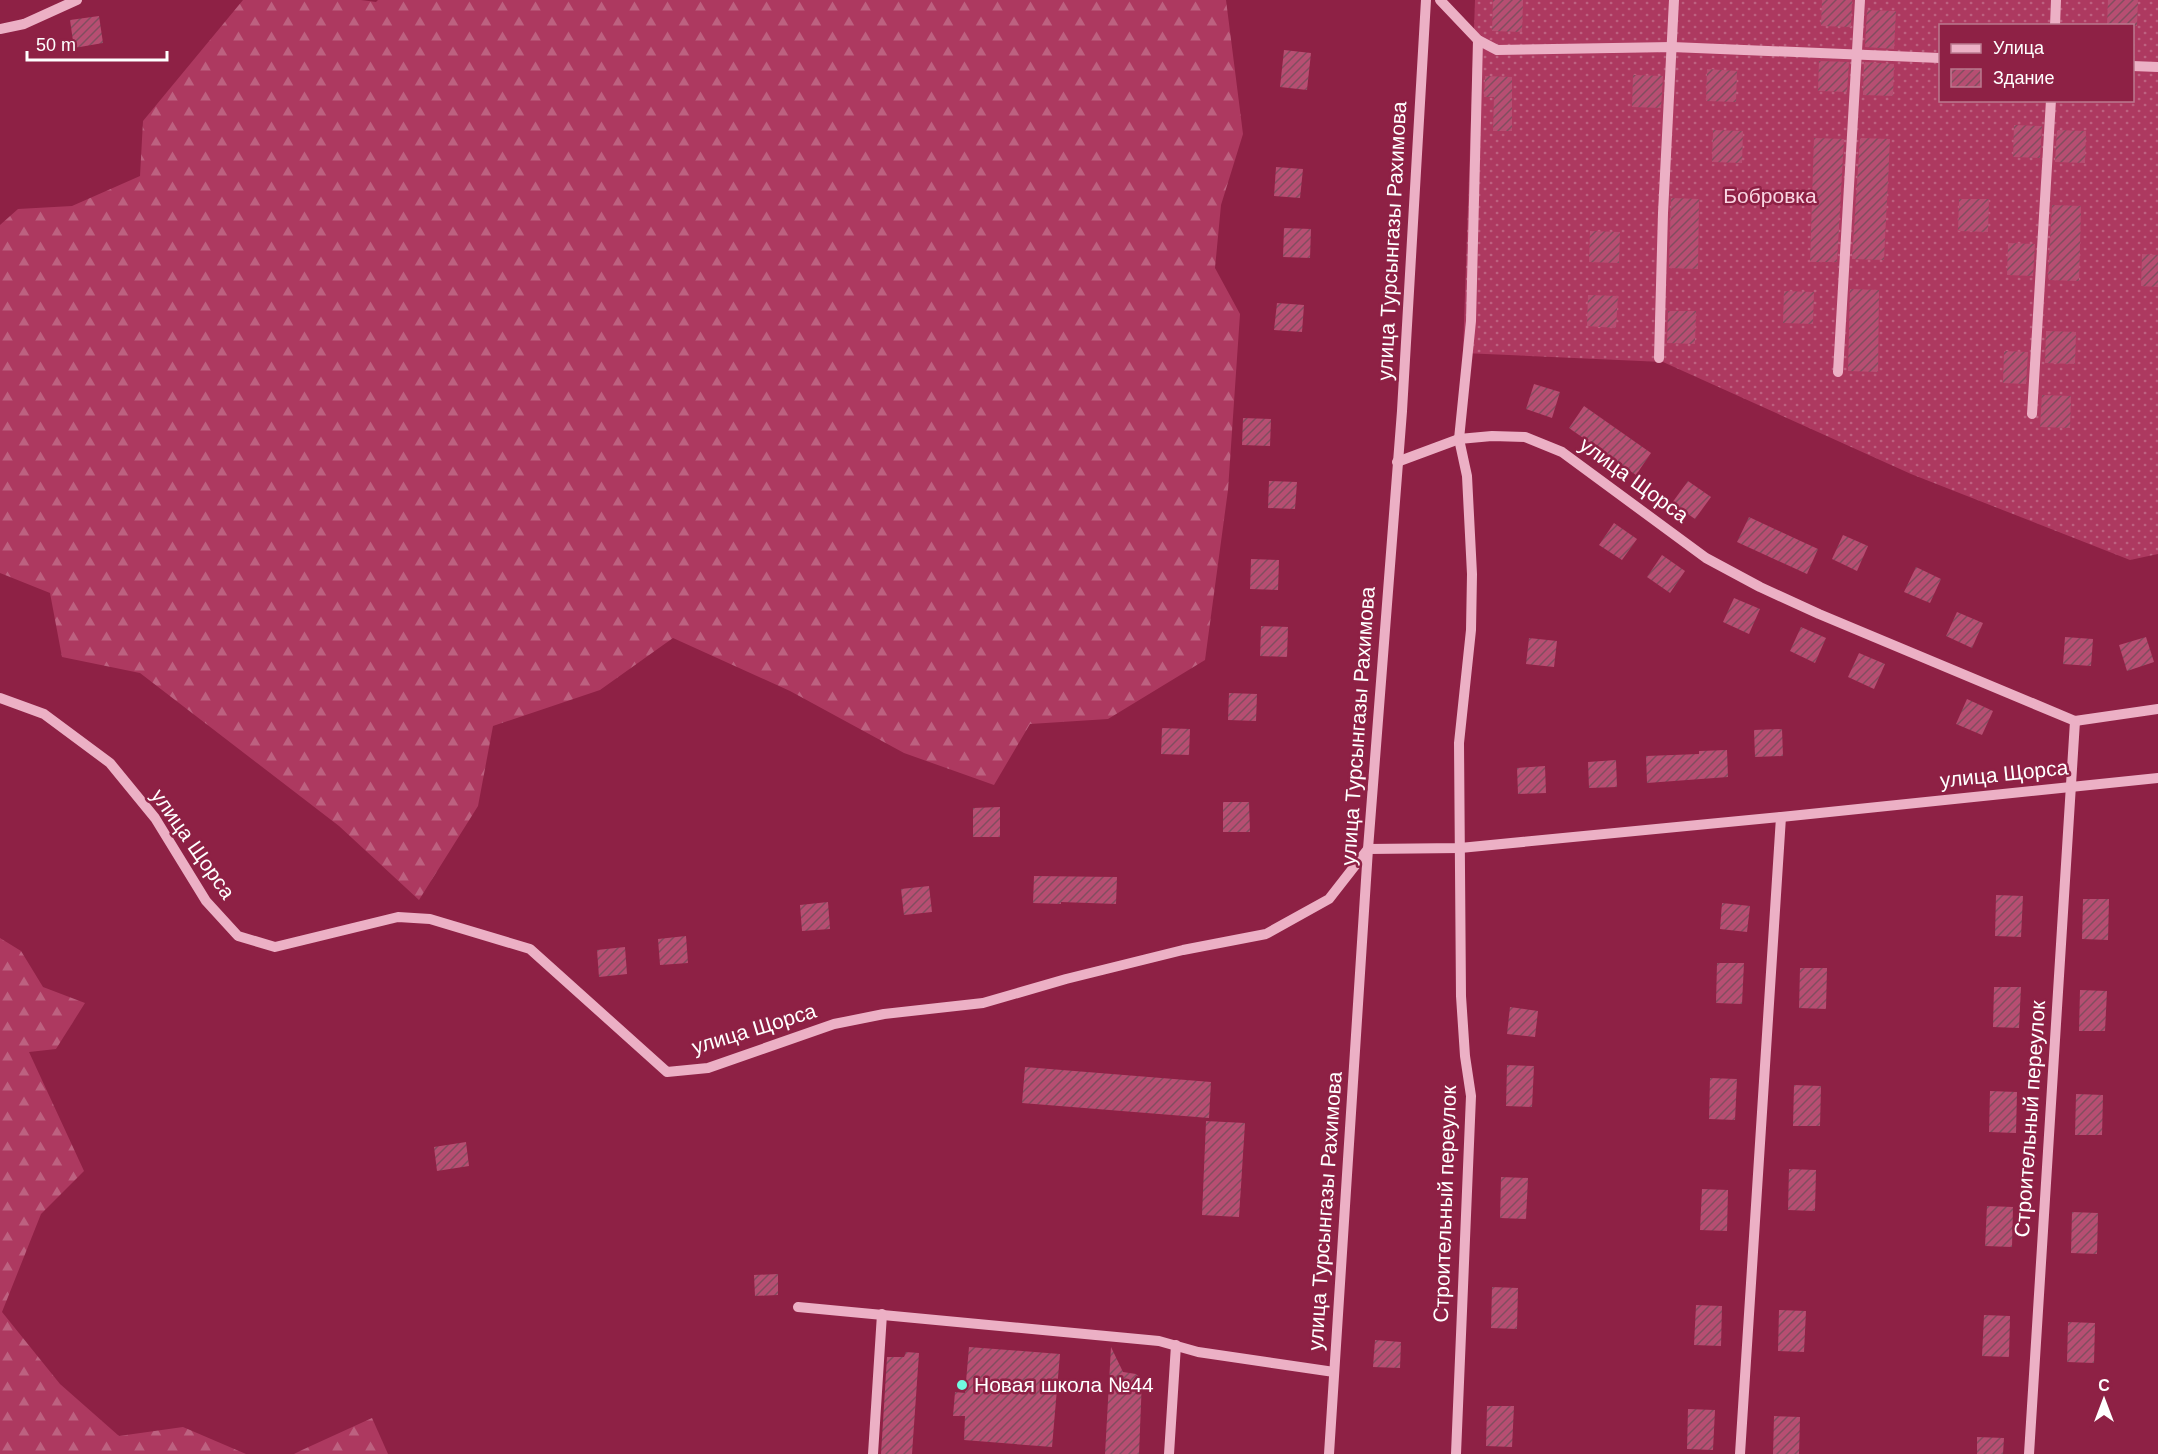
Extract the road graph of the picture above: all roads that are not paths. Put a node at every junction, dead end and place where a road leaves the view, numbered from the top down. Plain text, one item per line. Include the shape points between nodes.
1 (77, 0) edge
2 (1426, 0) edge
3 (1440, 0) edge
4 (1674, 0) edge
5 (1860, 0) edge
6 (2056, 0) edge
7 (2055, 24) edge
8 (0, 29) edge
9 (1478, 40) junction
10 (1672, 47) junction
11 (1857, 54) junction
12 (1939, 58) edge
13 (2134, 66) edge
14 (2158, 67) edge
15 (2051, 102) edge
16 (1659, 358) dead end
17 (1838, 372) dead end
18 (2032, 414) dead end
19 (1459, 439) junction
20 (1396, 462) junction
21 (0, 698) edge
22 (2158, 709) edge
23 (2075, 721) junction
24 (2158, 778) edge
25 (2070, 786) junction
26 (1781, 818) junction
27 (1460, 848) junction
28 (1368, 849) junction
29 (798, 1307) dead end
30 (882, 1314) junction
31 (1176, 1345) junction
32 (1334, 1372) junction
33 (873, 1454) edge
34 (1169, 1454) edge
35 (1329, 1454) edge
36 (1456, 1454) edge
37 (1740, 1454) edge
38 (2029, 1454) edge

1 - 8 street via 24,24
2 - 20 street, улица Турсынгазы Рахимова
3 - 9 street
4 - 10 street
5 - 11 street
6 - 7 street
9 - 10 street via 1497,50
9 - 19 street via 1471,321
10 - 11 street
10 - 16 street
11 - 12 street
11 - 17 street
13 - 14 street
15 - 18 street
19 - 20 street, улица Щорса
19 - 23 street, улица Щорса via 1525,438 1562,452 1706,558 1760,587
19 - 27 street via 1467,476 1472,574 1471,630 1459,743
20 - 28 street, улица Турсынгазы Рахимова
21 - 28 street, улица Щорса via 44,714 110,763 154,818 206,901 238,936 275,947 398,917 430,920 530,949 667,1072 708,1068 834,1024 983,1003 1066,979 1266,934 1329,899
22 - 23 street
23 - 25 street, Строительный переулок
24 - 25 street, улица Щорса
25 - 26 street, улица Щорса
25 - 38 street, Строительный переулок
26 - 27 street, улица Щорса
26 - 37 street
27 - 28 street, улица Щорса
27 - 36 street, Строительный переулок via 1461,996 1471,1096
28 - 32 street, улица Турсынгазы Рахимова
29 - 30 street
30 - 31 street
30 - 33 street
31 - 32 street via 1198,1352
31 - 34 street
32 - 35 street, улица Турсынгазы Рахимова

